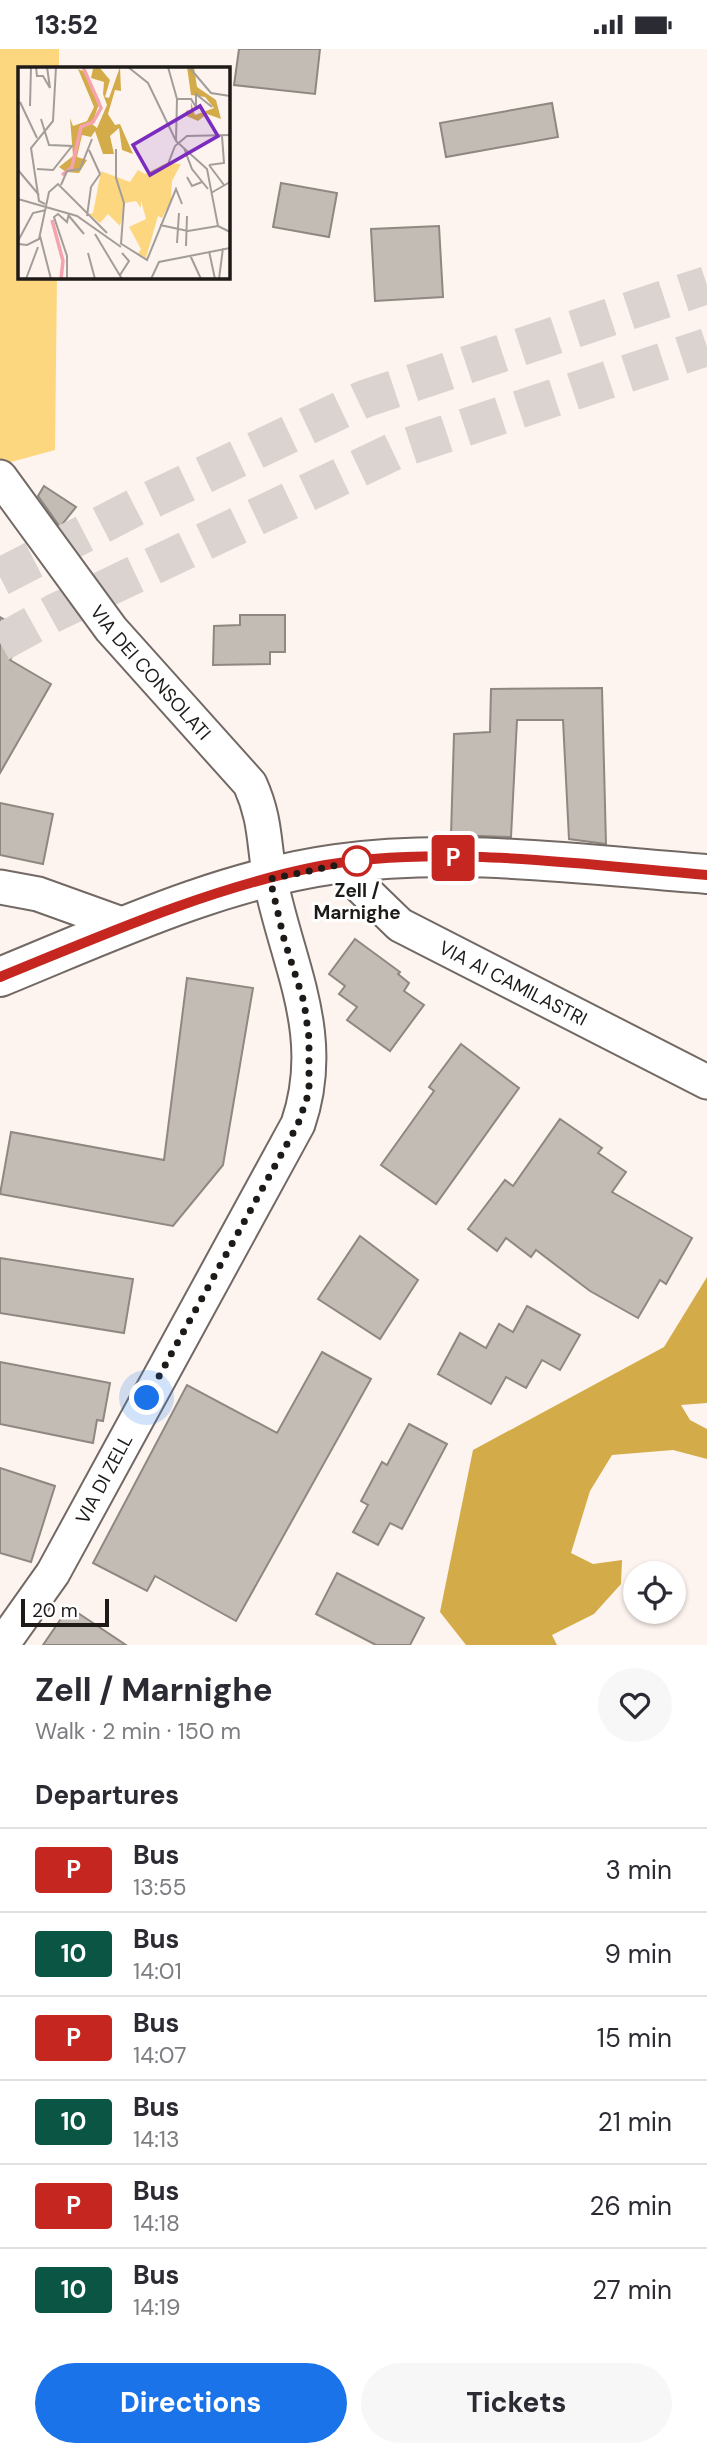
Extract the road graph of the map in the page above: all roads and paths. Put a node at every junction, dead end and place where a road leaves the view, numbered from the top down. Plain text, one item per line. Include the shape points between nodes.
1 (0, 477) edge
2 (337, 864) junction
3 (707, 874) edge
4 (270, 879) junction
5 (0, 887) edge
6 (127, 926) junction
7 (0, 977) edge
8 (707, 1082) edge
9 (2, 1645) edge

1 - 4 street, VIA DEI CONSOLATI via 111,629 250,784 266,829
2 - 3 street via 441,857
2 - 4 street
2 - 8 street, VIA AI CAMILASTRI via 400,925
4 - 6 street
4 - 9 street, VIA DI ZELL via 304,1002 309,1038 309,1092 298,1124 53,1573
5 - 6 street via 38,894
6 - 7 street

